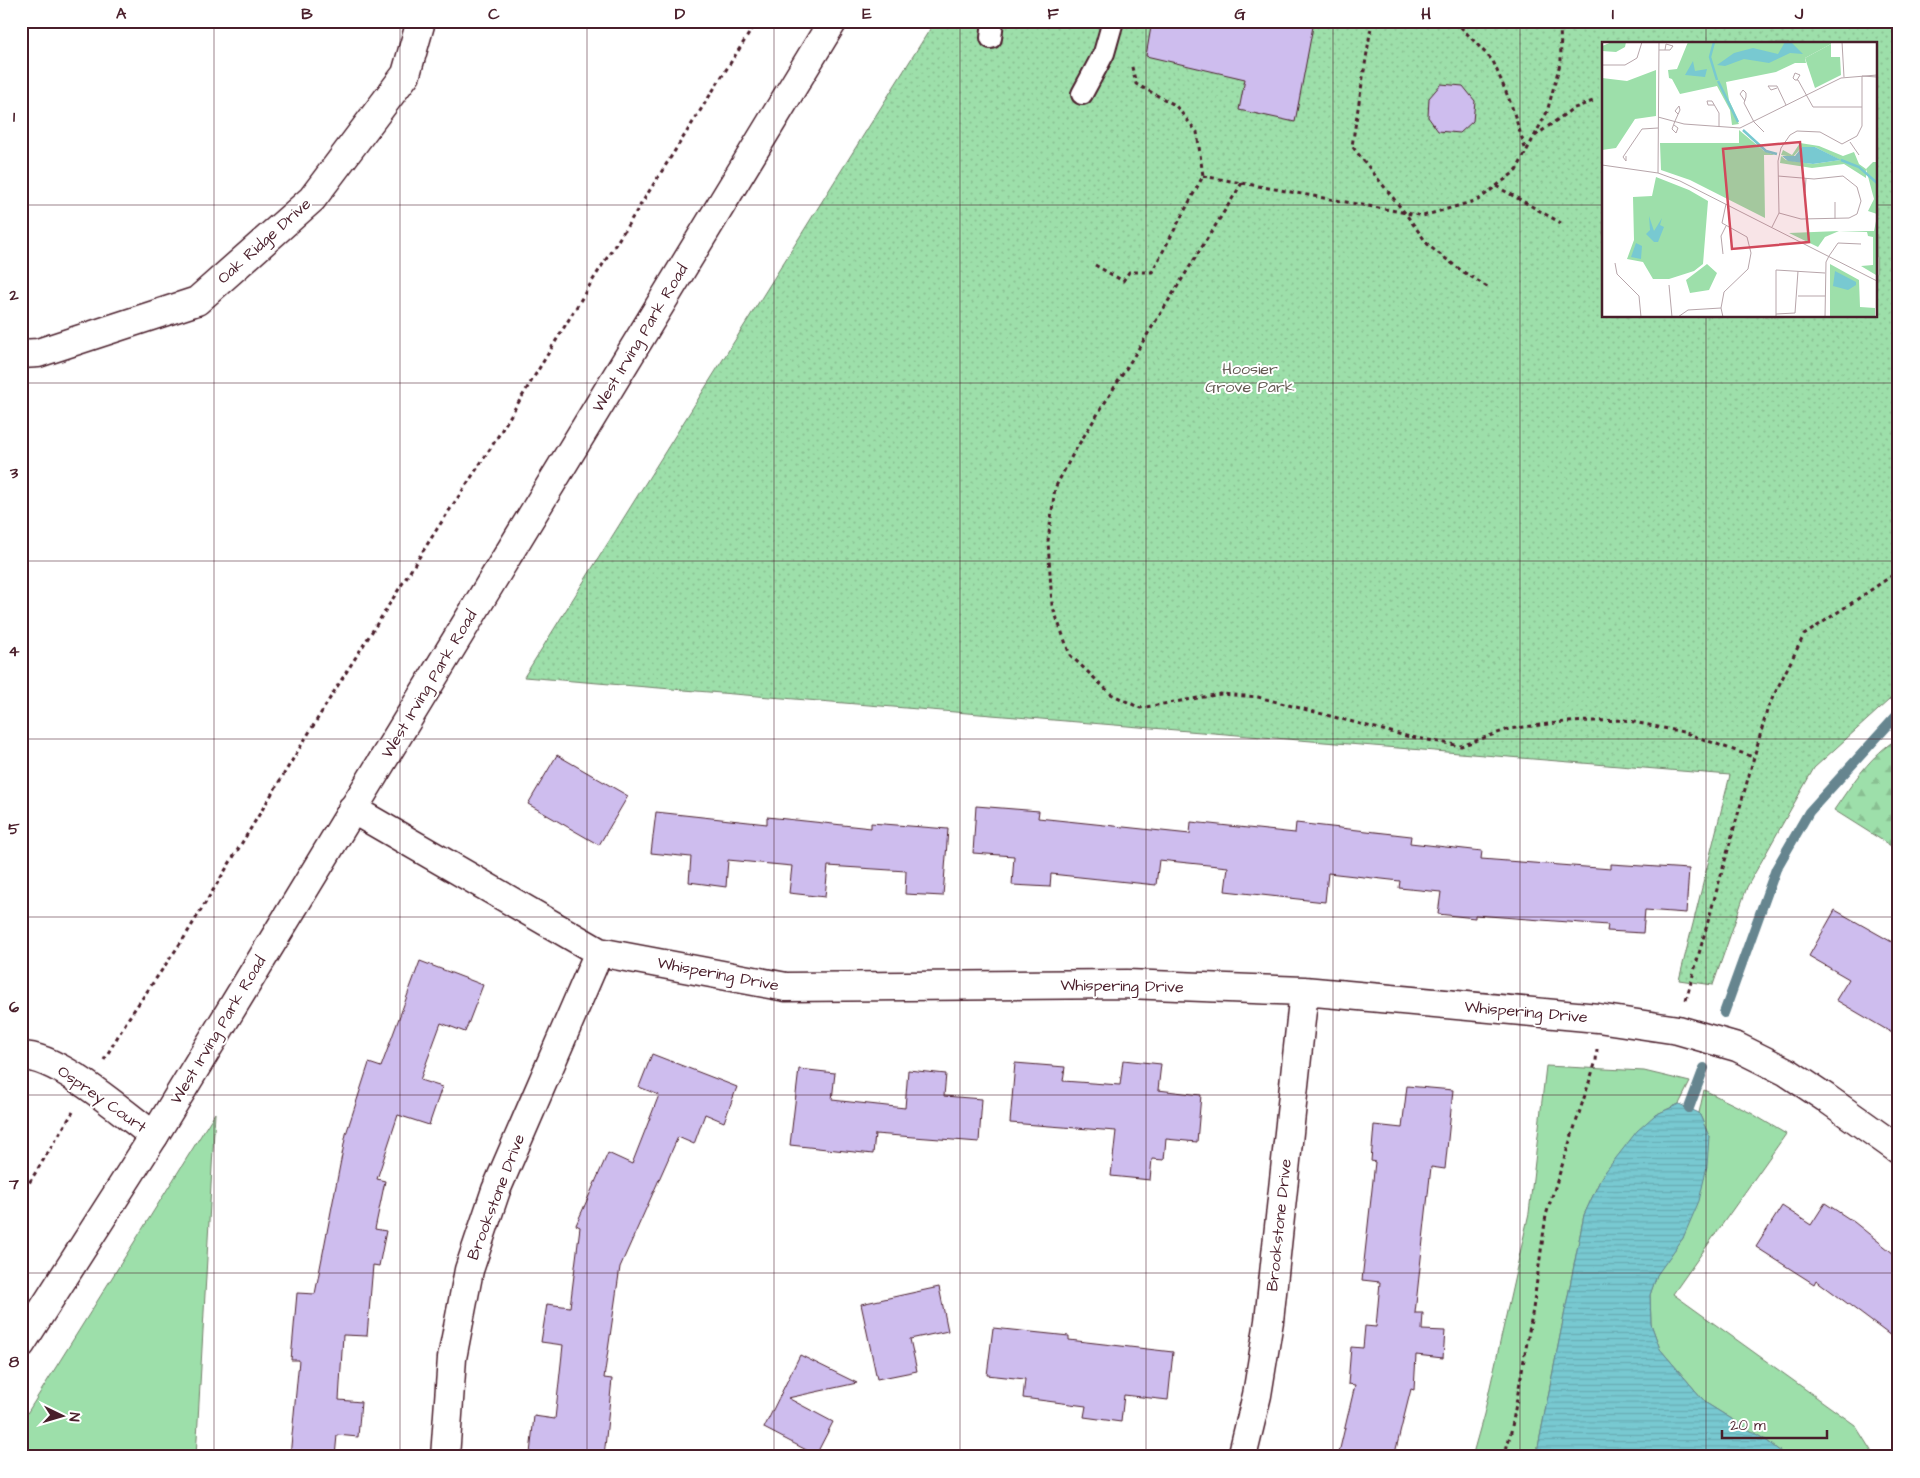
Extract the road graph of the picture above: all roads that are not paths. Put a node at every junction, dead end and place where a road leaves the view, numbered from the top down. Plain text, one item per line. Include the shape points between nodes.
1 (421, 21) edge
2 (833, 21) edge
3 (1113, 21) edge
4 (1082, 94) dead end
5 (21, 354) edge
6 (352, 809) junction
7 (600, 952) junction
8 (1304, 991) junction
9 (21, 1056) edge
10 (154, 1136) junction
11 (1899, 1150) edge
12 (21, 1344) edge
13 (445, 1457) edge
14 (1242, 1457) edge

1 - 5 street, Oak Ridge Drive via 406,74 312,199 197,301 38,353
2 - 6 street, West Irving Park Road
3 - 4 lane via 1104,53
6 - 7 street, Whispering Drive
6 - 10 street, West Irving Park Road
7 - 8 street, Whispering Drive via 786,987 1127,984
7 - 13 street, Brookstone Drive via 496,1190 469,1270 452,1358
8 - 11 street, Whispering Drive via 1598,1018 1678,1030 1737,1047 1787,1072
8 - 14 street, Brookstone Drive via 1269,1321 1257,1395
9 - 10 street, Osprey Court via 34,1056 69,1074
10 - 12 street, West Irving Park Road

